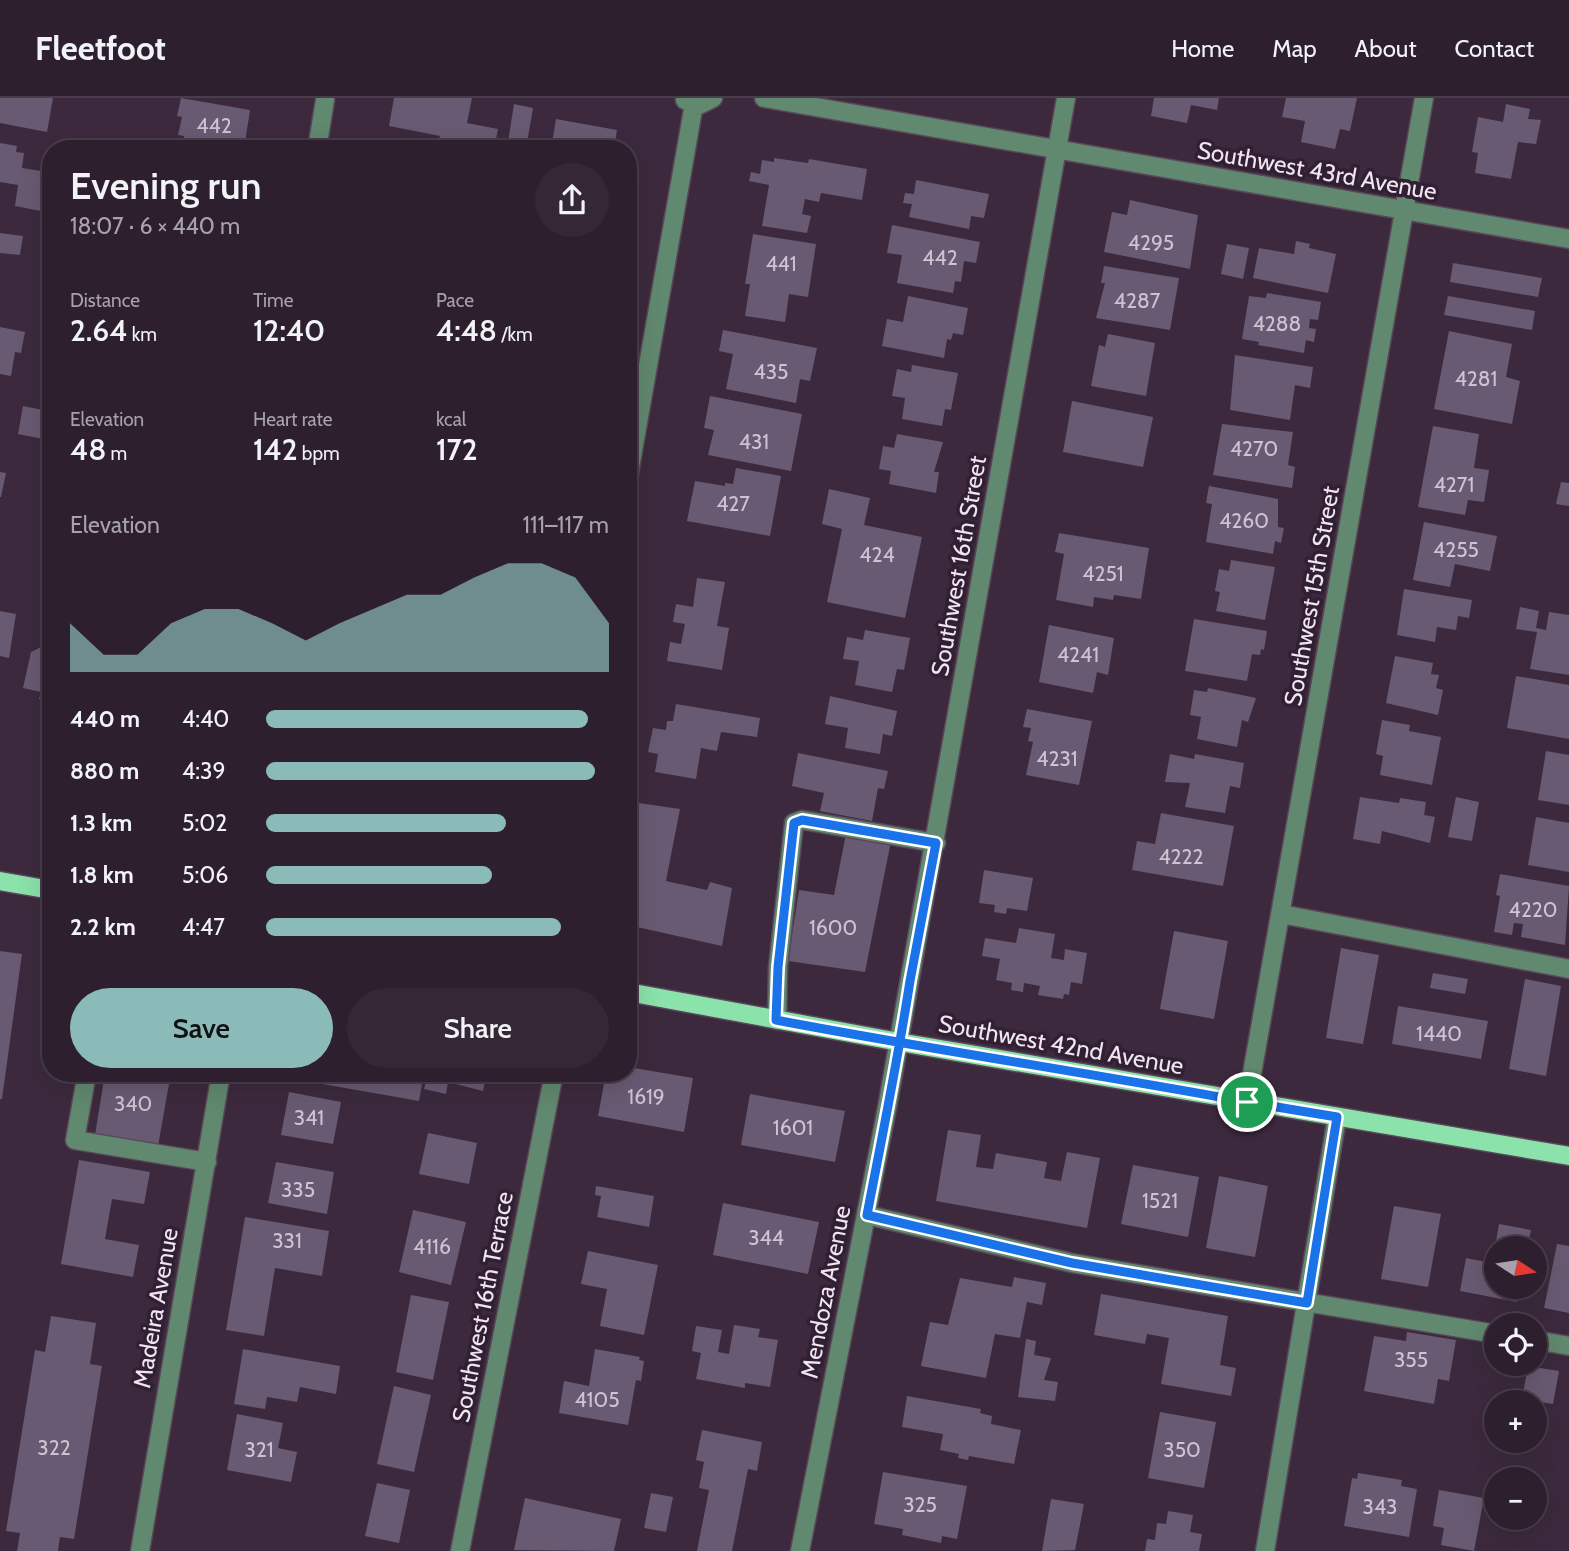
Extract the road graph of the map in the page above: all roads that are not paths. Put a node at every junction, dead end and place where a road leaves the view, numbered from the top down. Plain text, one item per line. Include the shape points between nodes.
1 (713, 98) edge
2 (764, 98) edge
3 (1066, 98) edge
4 (1424, 98) edge
5 (326, 99) edge
6 (689, 101) edge
7 (319, 140) edge
8 (1057, 151) junction
9 (1404, 211) junction
10 (1569, 239) edge
11 (637, 423) edge
12 (936, 843) junction
13 (0, 880) edge
14 (42, 888) edge
15 (1281, 914) junction
16 (1569, 969) edge
17 (637, 994) edge
18 (776, 1020) junction
19 (899, 1042) junction
20 (85, 1082) edge
21 (219, 1082) edge
22 (552, 1082) edge
23 (1247, 1102) junction
24 (1337, 1117) junction
25 (1569, 1156) edge
26 (206, 1162) junction
27 (867, 1215) junction
28 (1307, 1303) junction
29 (1484, 1332) edge
30 (1547, 1342) edge
31 (1569, 1346) edge
32 (140, 1551) edge
33 (460, 1551) edge
34 (800, 1551) edge
35 (1265, 1551) edge

1 - 6 street via 704,104
2 - 8 street, Southwest 43rd Avenue
3 - 8 street, Southwest 16th Street
4 - 9 street, Southwest 15th Street
5 - 7 street
6 - 11 street
8 - 9 street, Southwest 43rd Avenue
8 - 12 street, Southwest 16th Street
9 - 10 street, Southwest 43rd Avenue
9 - 15 street, Southwest 15th Street
12 - 18 street via 802,820 794,823
12 - 19 street, Southwest 16th Street
13 - 14 main road
15 - 16 street
15 - 23 street, Southwest 15th Street
17 - 18 main road, Southwest 42nd Avenue
18 - 19 main road, Southwest 42nd Avenue
19 - 23 main road, Southwest 42nd Avenue
19 - 27 street, Mendoza Avenue
20 - 26 street via 75,1140
21 - 26 street, Madeira Avenue
22 - 33 street, Southwest 16th Terrace
23 - 24 main road, Southwest 42nd Avenue
24 - 25 main road, Southwest 42nd Avenue
24 - 28 street
26 - 32 street, Madeira Avenue
27 - 28 street via 1072,1263
27 - 34 street, Mendoza Avenue
28 - 29 street
28 - 35 street
30 - 31 street

